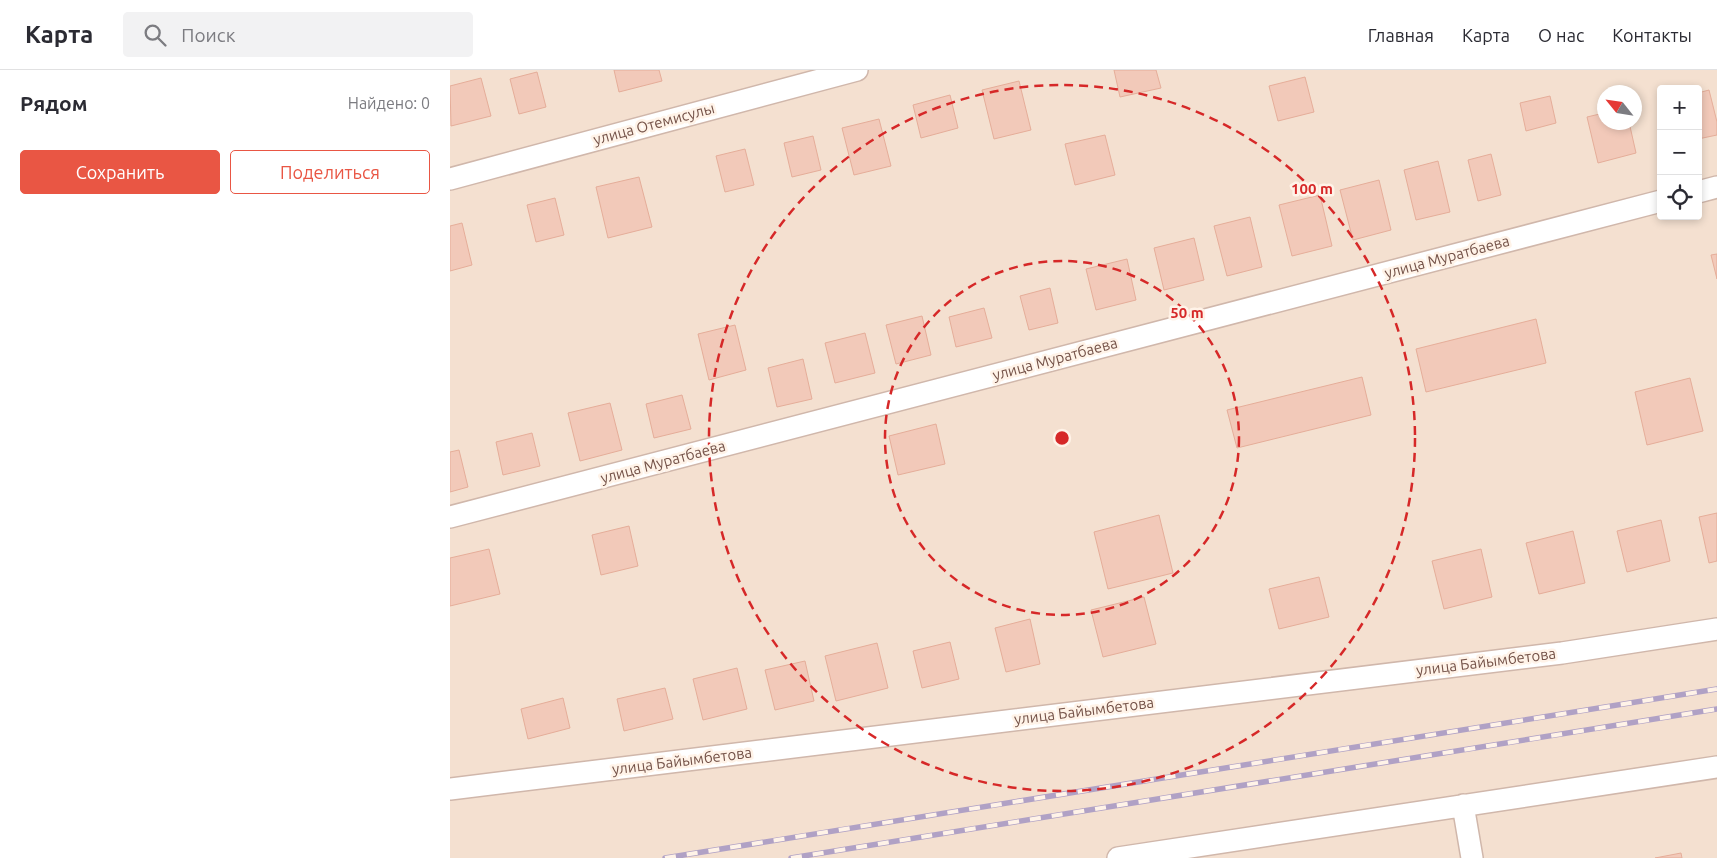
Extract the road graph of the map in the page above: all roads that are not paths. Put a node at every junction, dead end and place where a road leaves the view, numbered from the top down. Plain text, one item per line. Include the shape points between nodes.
1 (857, 70) edge
2 (450, 179) edge
3 (1717, 187) edge
4 (1702, 191) edge
5 (1657, 202) edge
6 (450, 517) edge
7 (1717, 629) edge
8 (1717, 767) edge
9 (450, 789) edge
10 (1463, 806) junction
11 (1243, 849) edge
12 (1118, 858) edge
13 (1472, 858) edge

1 - 2 street, улица Отемисулы
3 - 4 street
5 - 6 street, улица Муратбаева
7 - 9 street, улица Байымбетова via 1562,652
8 - 10 street
10 - 11 street
10 - 13 street
11 - 12 street

